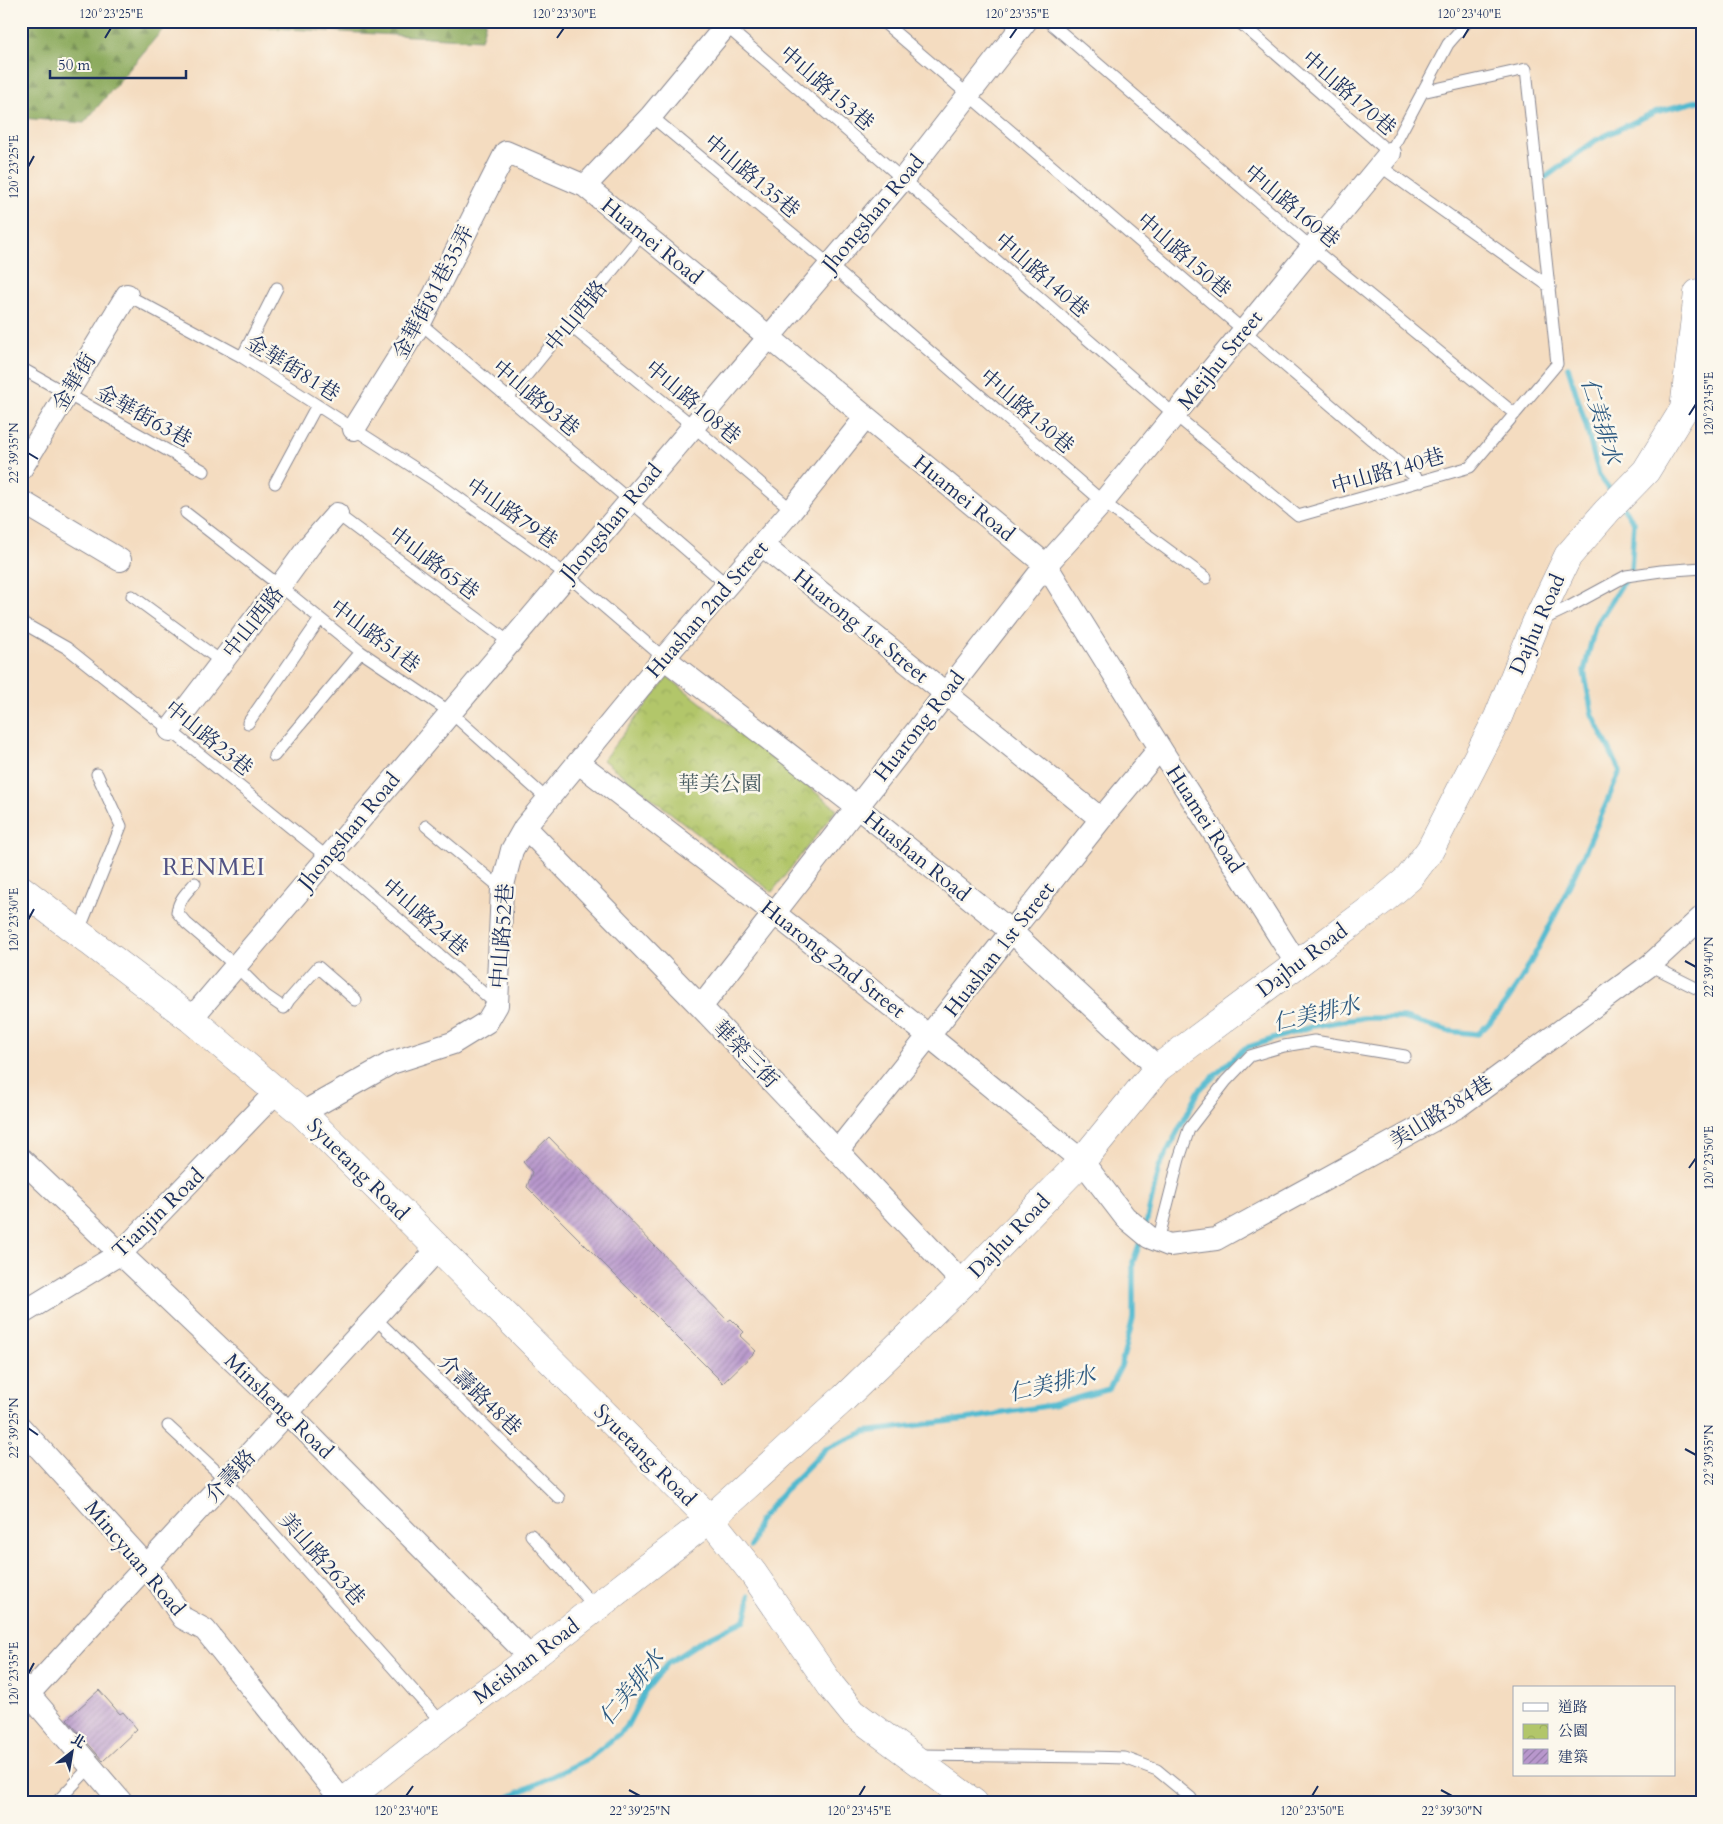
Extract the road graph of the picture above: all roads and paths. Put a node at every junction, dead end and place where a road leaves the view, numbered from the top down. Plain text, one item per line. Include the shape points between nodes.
1 (882, 21) edge
2 (1026, 21) edge
3 (1048, 21) edge
4 (1238, 21) edge
5 (1468, 21) edge
6 (728, 24) edge
7 (1422, 92) junction
8 (968, 95) junction
9 (651, 116) junction
10 (506, 152) joint
11 (1385, 159) junction
12 (903, 179) junction
13 (586, 186) junction
14 (643, 233) junction
15 (1312, 248) junction
16 (830, 265) junction
17 (1550, 287) junction
18 (1701, 287) edge
19 (277, 288) dead end
20 (127, 295) joint
21 (420, 323) junction
22 (569, 325) junction
23 (1243, 331) junction
24 (768, 337) junction
25 (242, 356) junction
26 (21, 368) edge
27 (66, 394) junction
28 (508, 398) junction
29 (317, 405) junction
30 (1515, 414) junction
31 (1175, 415) junction
32 (866, 417) junction
33 (693, 426) junction
34 (354, 429) junction
35 (21, 469) edge
36 (204, 470) dead end
37 (435, 481) joint
38 (1421, 482) junction
39 (276, 483) dead end
40 (630, 500) junction
41 (21, 501) edge
42 (1103, 502) junction
43 (792, 510) junction
44 (186, 513) dead end
45 (337, 514) joint
46 (762, 545) junction
47 (120, 560) dead end
48 (1046, 565) junction
49 (1702, 568) edge
50 (567, 575) junction
51 (1206, 578) dead end
52 (727, 585) junction
53 (280, 586) junction
54 (132, 596) dead end
55 (320, 619) junction
56 (21, 622) edge
57 (1536, 623) junction
58 (509, 642) junction
59 (361, 652) junction
60 (664, 658) junction
61 (222, 662) junction
62 (945, 694) junction
63 (450, 712) junction
64 (248, 723) dead end
65 (170, 730) junction
66 (1160, 748) junction
67 (274, 756) dead end
68 (579, 763) junction
69 (97, 774) dead end
70 (548, 800) junction
71 (856, 807) junction
72 (1101, 819) junction
73 (426, 826) dead end
74 (526, 827) junction
75 (327, 857) junction
76 (195, 882) dead end
77 (502, 888) junction
78 (21, 889) edge
79 (774, 913) junction
80 (1702, 916) edge
81 (1012, 932) junction
82 (78, 933) junction
83 (1297, 964) junction
84 (1650, 965) junction
85 (236, 966) junction
86 (1702, 991) edge
87 (356, 1000) dead end
88 (498, 1006) junction
89 (701, 1006) junction
90 (191, 1019) junction
91 (929, 1036) junction
92 (1405, 1056) dead end
93 (1158, 1068) junction
94 (278, 1091) junction
95 (302, 1113) junction
96 (838, 1150) junction
97 (21, 1159) edge
98 (1082, 1161) junction
99 (1154, 1239) junction
100 (438, 1249) junction
101 (122, 1253) junction
102 (964, 1283) junction
103 (21, 1314) edge
104 (375, 1318) junction
105 (288, 1413) junction
106 (168, 1426) dead end
107 (21, 1428) edge
108 (226, 1480) junction
109 (559, 1498) dead end
110 (710, 1519) junction
111 (531, 1535) dead end
112 (147, 1566) junction
113 (596, 1608) junction
114 (532, 1658) junction
115 (24, 1694) edge
116 (443, 1724) junction
117 (909, 1755) junction
118 (90, 1766) junction
119 (1191, 1798) dead end
120 (343, 1802) edge
121 (56, 1803) edge
122 (122, 1803) edge
123 (974, 1803) edge

1 - 8 lane, 中山路150巷
2 - 8 street, Jhongshan Road
3 - 15 lane, 中山路160巷
4 - 11 lane, 中山路170巷
5 - 7 lane via 1448,44
6 - 9 street
6 - 12 lane, 中山路153巷
7 - 11 lane
7 - 17 lane, 中山路140巷 via 1526,69
8 - 12 street, Jhongshan Road
8 - 23 lane, 中山路150巷
9 - 13 street
9 - 16 lane, 中山路135巷
10 - 13 street, Huamei Road
10 - 21 street, 金華街81巷35弄
11 - 15 street, Meijhu Street
11 - 17 lane, 中山路170巷
12 - 16 street, Jhongshan Road
12 - 31 lane, 中山路140巷
13 - 14 street, Huamei Road
14 - 22 lane, 中山西路
14 - 24 street, Huamei Road
15 - 23 street, Meijhu Street
15 - 30 lane, 中山路160巷
16 - 24 street, Jhongshan Road
16 - 42 lane, 中山路130巷
17 - 30 lane, 中山路140巷 via 1557,364
18 - 57 street, Dajhu Road via 1684,409 1646,471 1568,556
19 - 25 lane
20 - 25 lane, 金華街81巷
20 - 27 street, 金華街
21 - 28 lane, 中山路93巷
21 - 34 street, 金華街81巷35弄
22 - 28 lane, 中山西路
22 - 33 lane, 中山路108巷
23 - 31 street, Meijhu Street
23 - 38 lane, 中山路150巷
24 - 32 street, Huamei Road
24 - 33 street, Jhongshan Road
25 - 29 lane, 金華街81巷
26 - 27 lane, 金華街63巷
27 - 35 street, 金華街
27 - 36 lane, 金華街63巷
28 - 40 lane, 中山路93巷
29 - 34 lane, 金華街81巷
29 - 39 lane
30 - 38 lane, 中山路140巷 via 1470,467
31 - 38 lane, 中山路140巷 via 1298,516
31 - 42 street, Meijhu Street
32 - 43 street, Huashan 2nd Street
32 - 48 street, Huamei Road
33 - 40 street, Jhongshan Road
33 - 43 lane, 中山路108巷
34 - 37 lane, 金華街81巷
37 - 50 lane, 中山路79巷
40 - 50 street, Jhongshan Road
40 - 52 lane, 中山路93巷
41 - 47 street
42 - 48 street, Meijhu Street
42 - 51 lane, 中山路130巷
43 - 46 street, Huashan 2nd Street
44 - 53 lane, 中山路51巷
45 - 53 street, 中山西路
45 - 58 lane, 中山路65巷
46 - 52 street, Huashan 2nd Street
46 - 62 street, Huarong 1st Street
48 - 62 street, Huarong Road
48 - 66 street, Huamei Road
49 - 57 lane via 1626,576
50 - 58 street, Jhongshan Road
50 - 60 lane, 中山路79巷
52 - 60 street, Huashan 2nd Street
53 - 55 lane, 中山路51巷
53 - 61 street, 中山西路
54 - 61 lane
55 - 59 lane, 中山路51巷
55 - 64 lane
56 - 65 lane, 中山路23巷 via 67,648
57 - 83 street, Dajhu Road via 1498,717 1430,850 1409,878
58 - 63 street, Jhongshan Road
59 - 63 lane, 中山路51巷
59 - 67 lane
60 - 68 street, Huashan 2nd Street
60 - 71 street, Huashan Road
61 - 65 street, 中山西路
62 - 71 street, Huarong Road
62 - 72 street, Huarong 1st Street
63 - 70 lane
63 - 75 street, Jhongshan Road
65 - 75 lane, 中山路23巷
66 - 72 street, Huashan 1st Street
66 - 83 street, Huamei Road
68 - 70 street, Huashan 2nd Street
68 - 79 street, Huarong 2nd Street
69 - 82 lane via 121,826
70 - 74 street, 中山路52巷
71 - 79 street, Huarong Road
71 - 81 street, Huashan Road
72 - 81 street, Huashan 1st Street
73 - 77 lane
74 - 77 street, 中山路52巷 via 512,850
74 - 89 street, 華榮三街
75 - 85 street, Jhongshan Road
75 - 88 lane, 中山路24巷
76 - 85 lane via 178,904 177,912 186,924
77 - 88 street, 中山路52巷
78 - 82 street, Syuetang Road
79 - 89 street, Huarong Road
79 - 91 street, Huarong 2nd Street
80 - 84 street, 美山路384巷
81 - 91 street, Huashan 1st Street
81 - 93 street, Huashan Road
82 - 90 street, Syuetang Road
83 - 93 street, Dajhu Road
84 - 86 lane
84 - 99 street, 美山路384巷 via 1451,1110 1216,1239 1169,1245
85 - 87 lane via 265,995 284,1008 318,967
85 - 90 street, Jhongshan Road
88 - 95 street, Syuetang Road via 487,1022 453,1042 391,1063
89 - 96 street, 華榮三街
90 - 94 street, Syuetang Road
91 - 96 street, Huashan 1st Street
91 - 98 street, Huarong 2nd Street
92 - 99 lane via 1314,1041 1250,1056 1226,1081 1189,1130
93 - 98 street, Dajhu Road
94 - 95 street, Syuetang Road
94 - 101 street, Tianjin Road
95 - 100 street, Syuetang Road
96 - 102 street, 華榮三街
97 - 101 street, Minsheng Road
98 - 99 street, Huarong 2nd Street via 1125,1216
98 - 102 street, Dajhu Road
100 - 104 street, 介壽路
100 - 110 street, Syuetang Road
101 - 103 street, Tianjin Road
101 - 105 street, Minsheng Road
102 - 110 street, Dajhu Road via 844,1398
104 - 105 street, 介壽路
104 - 109 lane, 介壽路48巷
105 - 108 street, 介壽路
105 - 114 street, Minsheng Road
106 - 108 lane, 美山路263巷
107 - 112 street, Mincyuan Road
108 - 112 street, 介壽路
108 - 116 lane, 美山路263巷
110 - 113 street, Meishan Road
110 - 117 street, Syuetang Road via 753,1573 853,1713
111 - 113 lane
112 - 115 street, 介壽路
112 - 120 street, Mincyuan Road via 183,1618 206,1630
113 - 114 street, Meishan Road
114 - 116 street, Meishan Road
115 - 118 street
116 - 120 street, Meishan Road
117 - 119 lane via 1124,1758 1157,1770
117 - 123 street, Syuetang Road
118 - 121 lane
118 - 122 street

